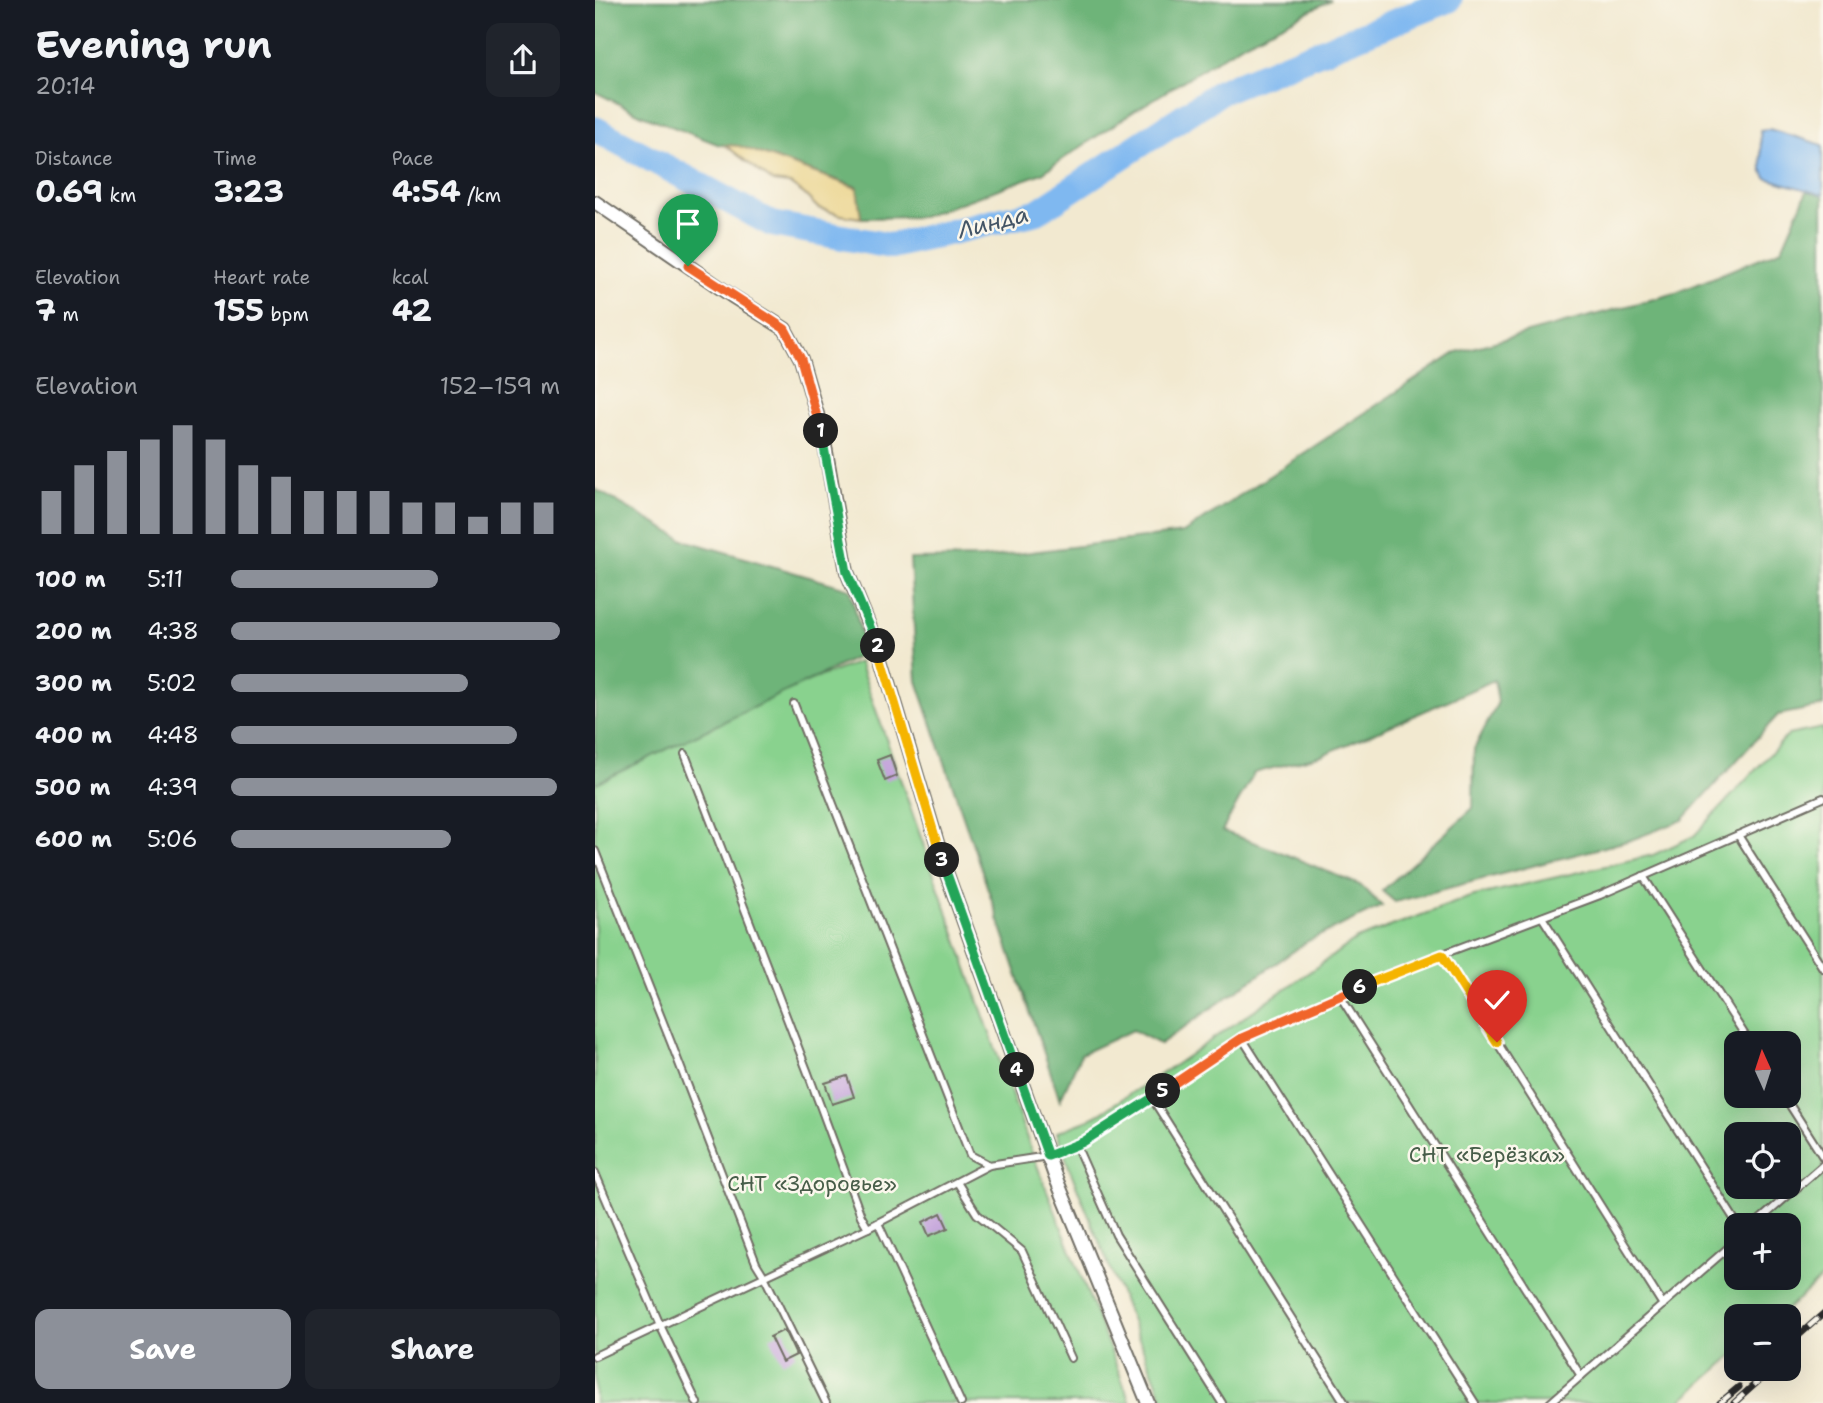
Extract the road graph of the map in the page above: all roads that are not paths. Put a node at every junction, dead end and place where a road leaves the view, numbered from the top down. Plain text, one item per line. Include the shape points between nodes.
1 (595, 202) edge
2 (795, 704) dead end
3 (685, 754) dead end
4 (1823, 798) edge
5 (1738, 835) junction
6 (595, 851) edge
7 (1643, 876) junction
8 (1542, 917) junction
9 (1442, 955) junction
10 (1823, 968) edge
11 (1340, 996) junction
12 (1742, 1031) edge
13 (1242, 1038) junction
14 (1152, 1098) junction
15 (1792, 1108) edge
16 (1076, 1145) junction
17 (1048, 1156) junction
18 (1823, 1157) edge
19 (989, 1165) junction
20 (1823, 1165) edge
21 (595, 1173) edge
22 (957, 1182) junction
23 (1730, 1213) edge
24 (1768, 1213) edge
25 (878, 1223) junction
26 (868, 1227) junction
27 (1724, 1252) edge
28 (764, 1276) junction
29 (1663, 1305) junction
30 (660, 1325) junction
31 (595, 1356) edge
32 (1071, 1358) dead end
33 (1581, 1376) junction
34 (697, 1403) edge
35 (826, 1403) edge
36 (961, 1403) edge
37 (1148, 1403) edge
38 (1222, 1403) edge
39 (1345, 1403) edge
40 (1475, 1403) edge
41 (1550, 1403) edge

1 - 17 street via 785,329 801,359 823,435 847,572 880,652 944,866
2 - 19 lane via 970,1155
3 - 26 lane
4 - 5 lane
5 - 7 lane
5 - 10 lane
6 - 28 lane
7 - 8 lane
7 - 12 lane
8 - 9 lane
8 - 23 lane
9 - 11 lane
9 - 29 lane
11 - 13 lane
11 - 33 lane
13 - 14 lane
13 - 40 lane
14 - 16 lane
14 - 39 lane
15 - 18 lane
16 - 17 lane
16 - 38 lane via 1116,1235
17 - 19 lane
17 - 37 street
19 - 22 lane
20 - 24 lane
21 - 30 lane
22 - 25 lane
22 - 32 lane via 977,1214 1021,1251
25 - 26 lane
25 - 36 lane
26 - 28 lane
27 - 29 lane
28 - 30 lane
28 - 35 lane
29 - 33 lane
30 - 31 lane
30 - 34 lane
33 - 41 lane

